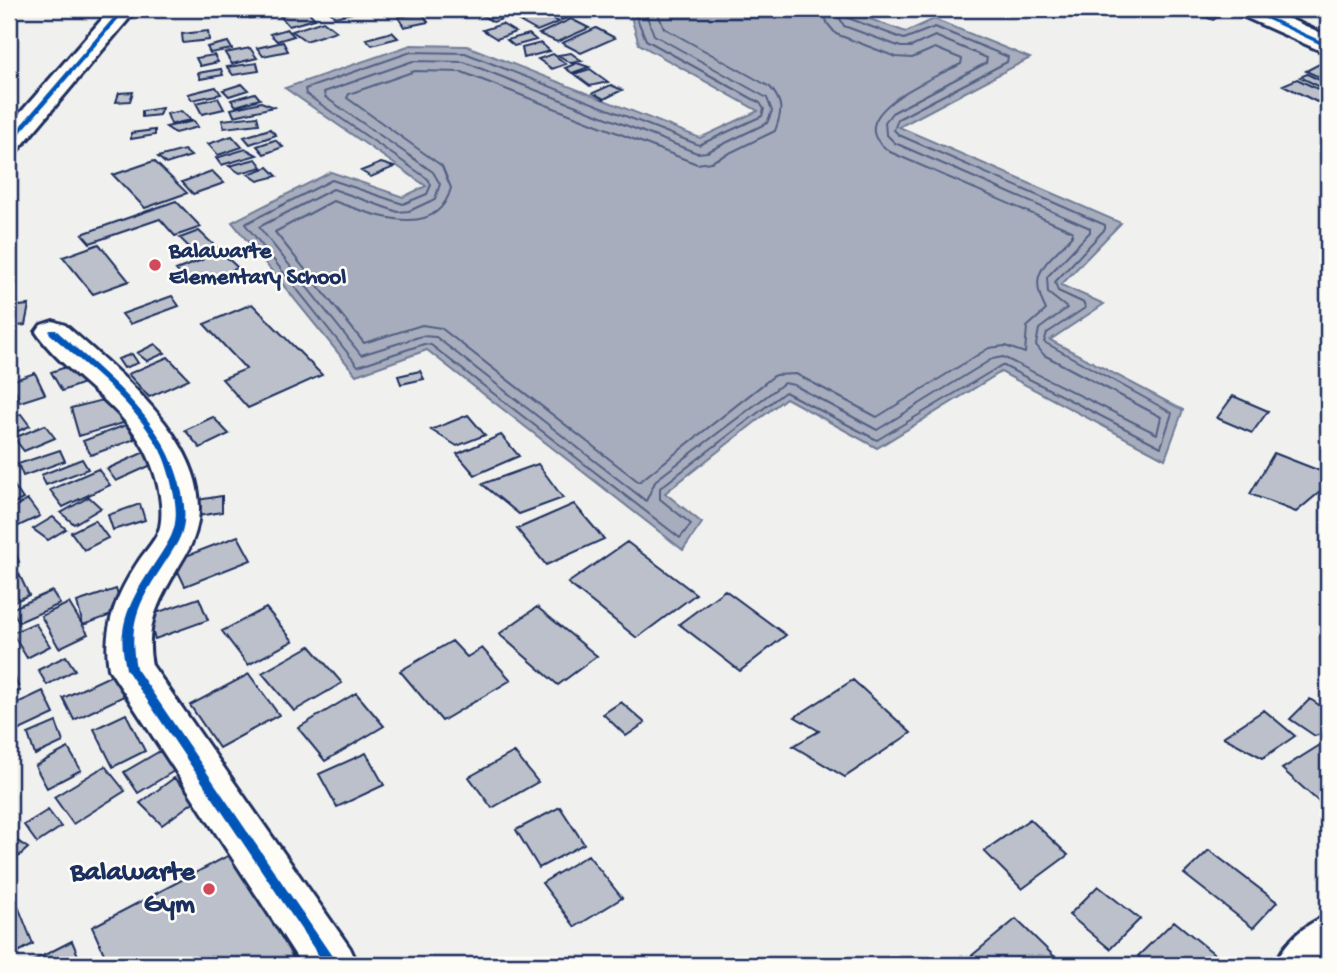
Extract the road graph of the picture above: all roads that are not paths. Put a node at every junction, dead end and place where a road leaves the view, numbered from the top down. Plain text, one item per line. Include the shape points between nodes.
1 (124, 9) edge
2 (1247, 9) edge
3 (1328, 46) edge
4 (9, 143) edge
5 (53, 332) dead end
6 (1328, 939) edge
7 (332, 965) edge
8 (1301, 965) edge

1 - 4 street
2 - 3 street
5 - 7 street via 127,402 166,448 177,476 179,531 131,615 125,642 131,669
6 - 8 street

